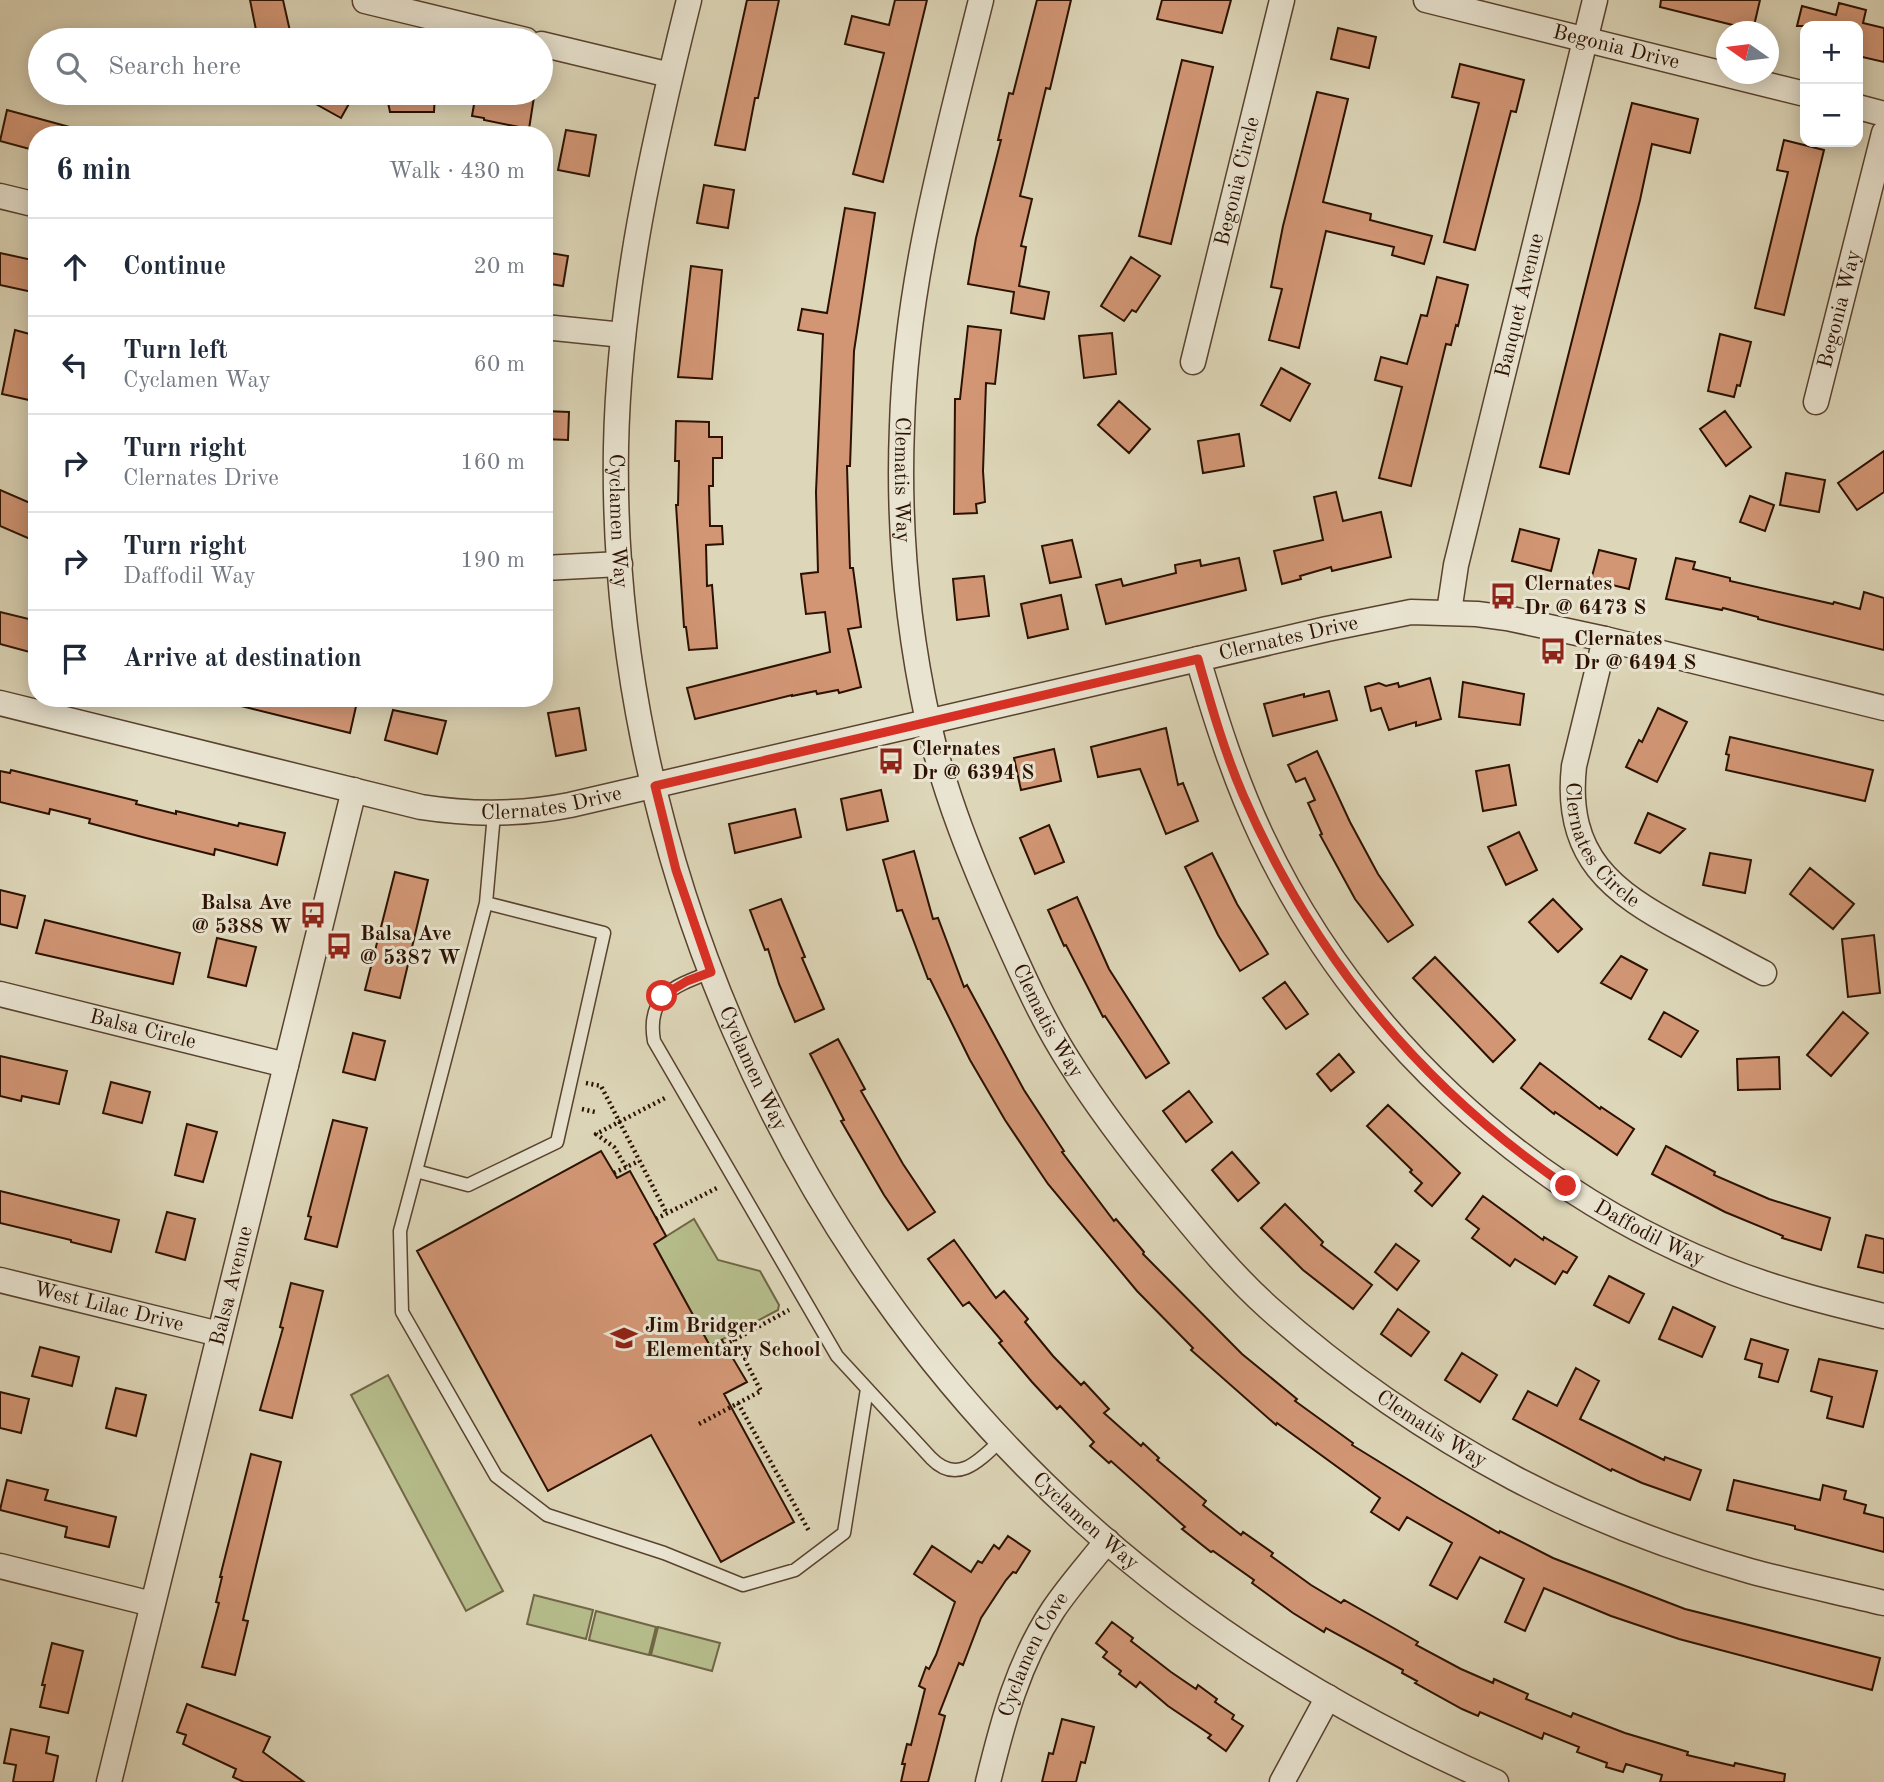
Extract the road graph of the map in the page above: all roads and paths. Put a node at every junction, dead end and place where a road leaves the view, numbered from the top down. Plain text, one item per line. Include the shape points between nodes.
1 (689, 0) edge
2 (981, 0) edge
3 (1282, 0) edge
4 (1426, 0) edge
5 (1595, 0) edge
6 (365, 1) edge
7 (476, 28) edge
8 (1585, 40) junction
9 (553, 47) edge
10 (670, 75) junction
11 (1800, 93) edge
12 (1863, 108) edge
13 (1884, 114) edge
14 (1884, 133) edge
15 (0, 196) edge
16 (28, 203) edge
17 (553, 328) edge
18 (623, 335) junction
19 (1193, 362) dead end
20 (1816, 402) dead end
21 (620, 564) junction
22 (553, 568) edge
23 (1450, 612) junction
24 (1605, 639) junction
25 (1198, 659) junction
26 (0, 703) edge
27 (1884, 708) edge
28 (928, 722) junction
29 (655, 786) junction
30 (355, 790) junction
31 (494, 814) junction
32 (486, 903) junction
33 (711, 972) junction
34 (1764, 973) dead end
35 (0, 994) edge
36 (286, 1065) junction
37 (601, 1086) dead end
38 (665, 1098) dead end
39 (619, 1122) junction
40 (639, 1161) junction
41 (626, 1167) junction
42 (416, 1171) junction
43 (614, 1173) dead end
44 (717, 1188) dead end
45 (667, 1214) junction
46 (656, 1219) dead end
47 (0, 1280) edge
48 (789, 1311) dead end
49 (1884, 1316) edge
50 (219, 1334) junction
51 (734, 1339) junction
52 (725, 1345) dead end
53 (867, 1389) junction
54 (738, 1403) junction
55 (699, 1424) dead end
56 (1002, 1439) junction
57 (808, 1531) dead end
58 (1107, 1541) junction
59 (0, 1566) edge
60 (1884, 1603) edge
61 (152, 1604) junction
62 (1328, 1697) junction
63 (109, 1782) edge
64 (988, 1782) edge
65 (1282, 1782) edge
66 (1496, 1782) edge

1 - 10 street, Cyclamen Way
2 - 28 street, Clematis Way via 924,232 902,425 902,533
3 - 19 street, Begonia Circle
4 - 8 street, Begonia Drive
5 - 8 street, Banquet Avenue
6 - 7 street
8 - 11 street, Begonia Drive
8 - 23 street, Banquet Avenue via 1456,565
9 - 10 street
10 - 18 street, Cyclamen Way via 641,204
12 - 13 street
14 - 20 street, Begonia Way
15 - 16 street
17 - 18 street
18 - 21 street, Cyclamen Way via 616,451
21 - 22 street
21 - 29 street, Cyclamen Way via 630,663
23 - 24 street, Clernates Drive via 1507,618
23 - 25 street, Clernates Drive via 1400,614
24 - 27 street, Clernates Drive
24 - 34 street, Clernates Circle via 1572,787 1577,827 1585,846 1596,866 1632,901
25 - 28 street, Clernates Drive
25 - 49 street, Daffodil Way via 1242,792 1285,882 1358,993 1471,1114 1534,1164 1627,1223 1692,1255 1754,1280
26 - 30 street, Clernates Drive
28 - 29 street, Clernates Drive
28 - 60 street, Clematis Way via 981,882 1030,992 1069,1061 1134,1155 1213,1251 1268,1308 1406,1415 1514,1478 1667,1544 1748,1570
29 - 31 street, Clernates Drive via 545,810
29 - 33 street, Cyclamen Way via 676,870
30 - 31 street, Clernates Drive via 421,807
30 - 36 street, Balsa Avenue
31 - 32 lane
32 - 42 lane
32 - 42 lane via 604,933 557,1142 468,1185
33 - 53 lane via 662,996 654,1013 654,1041 836,1356
33 - 56 street, Cyclamen Way via 794,1153 850,1247 909,1330
35 - 36 street, Balsa Circle
36 - 50 street, Balsa Avenue
37 - 39 path
38 - 39 path
39 - 40 path
39 - 41 path via 596,1134 614,1147
40 - 41 path
40 - 45 path
41 - 43 path
42 - 53 lane via 400,1231 402,1312 496,1476 547,1515 664,1553 743,1585 795,1570 844,1533
44 - 45 path
45 - 46 path
47 - 50 street, West Lilac Drive
48 - 51 path
50 - 61 street, Balsa Avenue
51 - 52 path
51 - 54 path via 761,1391
53 - 56 lane via 942,1468 970,1467
54 - 55 path
54 - 57 path
56 - 58 street, Cyclamen Way
58 - 62 street, Cyclamen Way via 1214,1624
58 - 64 street, Cyclamen Cove via 1053,1610 1025,1659
59 - 61 street
61 - 63 street, Balsa Avenue
62 - 65 street
62 - 66 street, Cyclamen Way via 1411,1743

